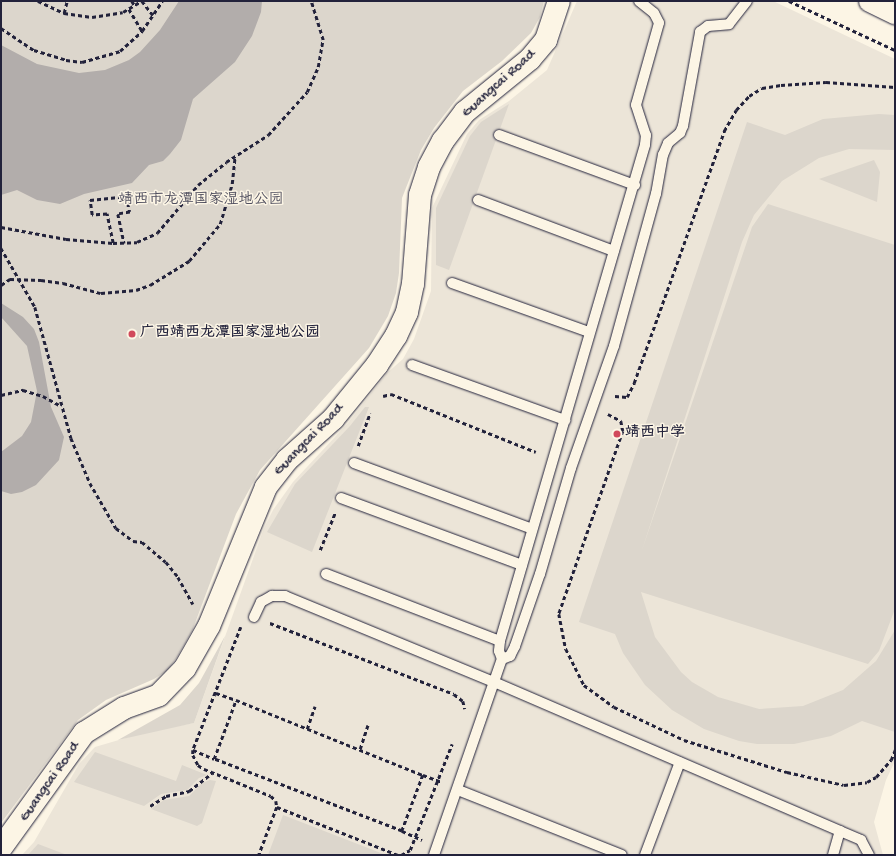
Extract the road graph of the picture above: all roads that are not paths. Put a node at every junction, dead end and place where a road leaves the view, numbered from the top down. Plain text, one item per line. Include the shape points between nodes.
1 (559, 1) edge
2 (639, 1) edge
3 (747, 1) edge
4 (870, 1) edge
5 (895, 13) edge
6 (499, 135) dead end
7 (635, 185) junction
8 (478, 200) dead end
9 (614, 251) junction
10 (452, 283) dead end
11 (589, 332) junction
12 (412, 365) dead end
13 (565, 420) junction
14 (354, 463) road end
15 (341, 498) road end
16 (532, 529) junction
17 (522, 565) junction
18 (326, 574) dead end
19 (254, 617) road end
20 (500, 641) junction
21 (502, 659) junction
22 (494, 682) junction
23 (680, 762) junction
24 (458, 790) junction
25 (840, 831) junction
26 (1, 848) edge
27 (434, 855) edge
28 (622, 855) edge
29 (645, 855) edge
30 (833, 855) edge
31 (869, 855) edge

1 - 26 street, Guangcai Road via 546,40 530,58 465,112 443,141 429,167 420,194 413,284 407,312 396,336 333,419 287,460 266,487 209,626 185,668 159,695 124,708 84,733
2 - 7 lane via 654,14 659,23 636,105 646,135
3 - 21 lane via 729,24 708,26 700,32 683,126 680,133 668,143 663,154 656,194 593,408 571,468 540,574 515,646 510,656
4 - 5 street
6 - 7 lane
7 - 9 lane
8 - 9 lane
9 - 11 lane
10 - 11 lane
11 - 13 lane
12 - 13 lane
13 - 16 lane
14 - 16 lane
15 - 17 lane
16 - 17 lane
17 - 20 lane
18 - 20 lane
19 - 22 lane via 261,602 272,596 286,596
20 - 21 lane via 498,651
21 - 22 lane
22 - 23 lane
22 - 24 lane
23 - 25 lane
23 - 29 lane
24 - 27 lane
24 - 28 lane
25 - 30 lane
25 - 31 lane via 861,840

